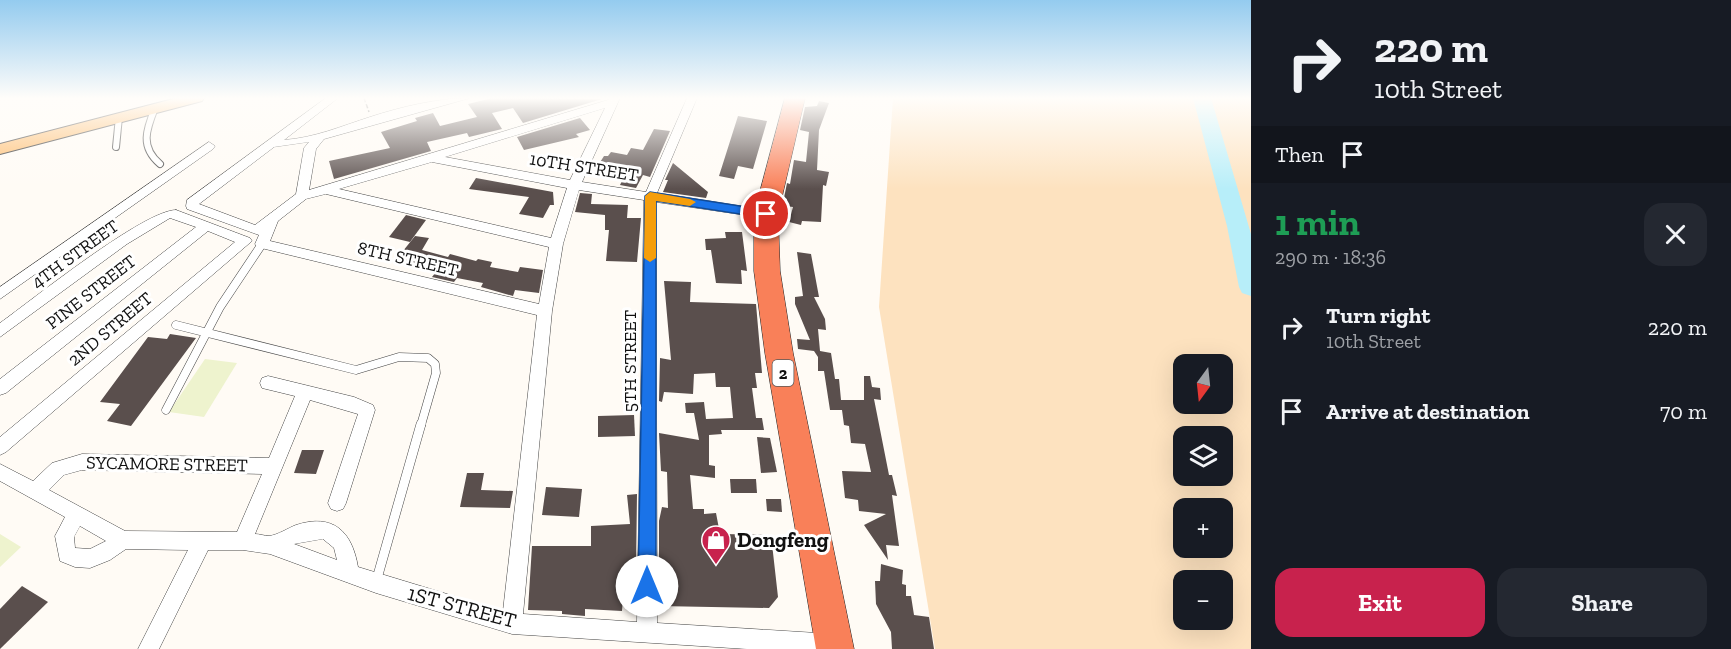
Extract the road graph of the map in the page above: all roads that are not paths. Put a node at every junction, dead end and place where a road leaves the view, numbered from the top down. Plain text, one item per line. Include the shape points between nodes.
1 (77, 128) edge
2 (118, 128) edge
3 (146, 128) edge
4 (292, 128) edge
5 (354, 128) edge
6 (525, 128) edge
7 (600, 128) edge
8 (679, 128) edge
9 (787, 128) edge
10 (320, 136) junction
11 (271, 144) junction
12 (209, 146) dead end
13 (116, 147) dead end
14 (0, 149) edge
15 (432, 158) junction
16 (160, 164) dead end
17 (574, 185) junction
18 (323, 189) junction
19 (302, 196) junction
20 (650, 196) junction
21 (766, 214) junction
22 (206, 226) junction
23 (255, 239) junction
24 (555, 244) junction
25 (0, 294) edge
26 (545, 311) junction
27 (176, 325) dead end
28 (0, 331) edge
29 (209, 332) junction
30 (268, 383) dead end
31 (0, 388) edge
32 (305, 393) junction
33 (166, 410) dead end
34 (0, 447) edge
35 (273, 466) junction
36 (0, 472) edge
37 (35, 491) junction
38 (337, 503) dead end
39 (76, 515) junction
40 (123, 540) junction
41 (203, 541) junction
42 (243, 541) junction
43 (270, 545) junction
44 (349, 572) junction
45 (376, 583) junction
46 (512, 624) junction
47 (647, 632) junction
48 (834, 646) edge
49 (148, 649) edge

1 - 14 main road
2 - 13 lane
3 - 16 lane via 152,157
4 - 11 street
5 - 10 street
6 - 15 street
7 - 17 street
8 - 20 street, 5TH STREET
9 - 21 highway, 2
10 - 11 street
10 - 19 street via 310,148
11 - 23 street via 192,202 192,206
12 - 25 street
15 - 17 street, 10TH STREET
15 - 18 street
17 - 20 street, 10TH STREET
17 - 24 street
18 - 19 street
18 - 24 street
19 - 23 street
20 - 21 street, 10TH STREET
20 - 47 street, 5TH STREET
21 - 48 highway, 2 via 767,271 779,353
22 - 23 street
22 - 28 street, 4TH STREET via 176,214 162,216
22 - 31 street, PINE STREET
23 - 26 street, 8TH STREET
23 - 29 lane
23 - 34 street, 2ND STREET
24 - 26 street
26 - 46 street
27 - 29 lane
29 - 33 lane
29 - 45 lane via 356,370 399,357 428,358 435,364 436,373
30 - 32 street
32 - 35 street
32 - 38 street via 367,410
35 - 37 street, SYCAMORE STREET via 82,462 58,469
35 - 42 street
36 - 37 street
37 - 39 street
39 - 40 street
39 - 40 street via 64,536 67,554 80,560 100,556
40 - 41 street, 1ST STREET
41 - 42 street, 1ST STREET
41 - 49 street
42 - 43 street, 1ST STREET
43 - 44 street, 1ST STREET
43 - 44 street via 311,529 327,532 341,539 348,552
44 - 45 street, 1ST STREET
45 - 46 street, 1ST STREET
46 - 47 street, 1ST STREET
47 - 48 street, 1ST STREET

